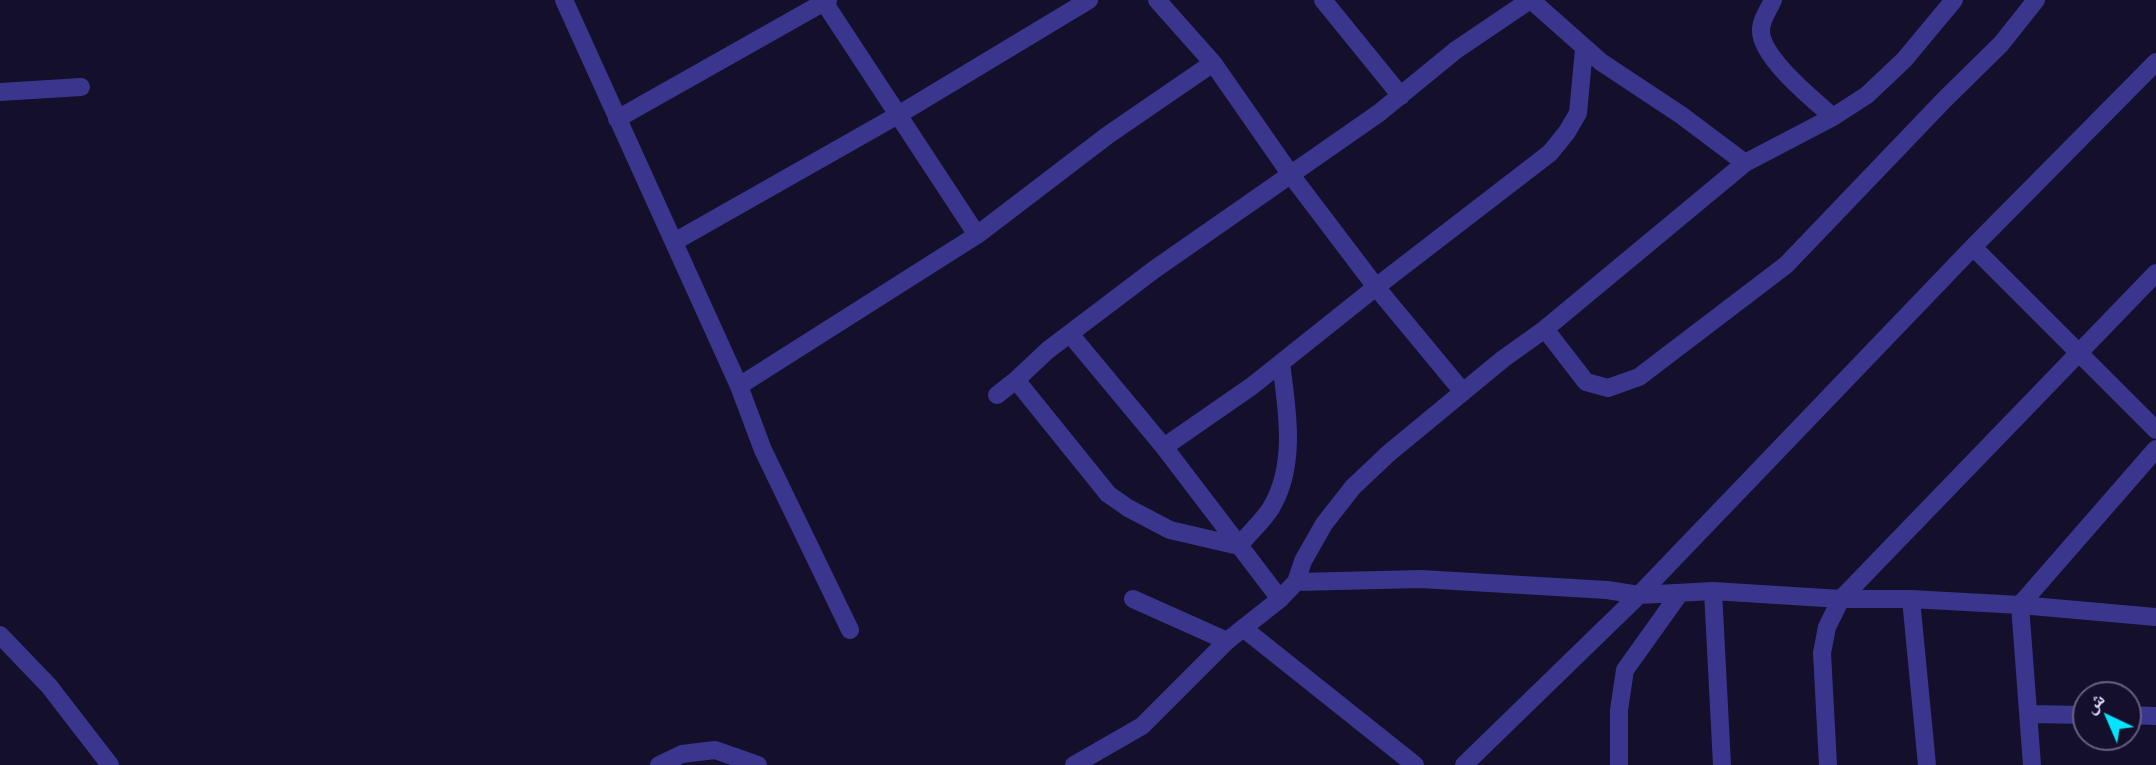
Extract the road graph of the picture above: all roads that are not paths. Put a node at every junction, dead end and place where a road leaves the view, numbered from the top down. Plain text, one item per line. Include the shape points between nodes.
1 (564, 0) edge
2 (1089, 0) edge
3 (1157, 0) edge
4 (1323, 0) edge
5 (1531, 0) edge
6 (1773, 0) edge
7 (1954, 0) edge
8 (2036, 0) edge
9 (826, 1) edge
10 (1584, 49) junction
11 (2156, 62) edge
12 (1213, 63) junction
13 (81, 87) dead end
14 (0, 92) edge
15 (1401, 96) junction
16 (898, 115) junction
17 (1833, 117) junction
18 (617, 118) junction
19 (1745, 163) junction
20 (1291, 174) junction
21 (978, 235) junction
22 (674, 242) junction
23 (1973, 247) junction
24 (2156, 273) edge
25 (1376, 287) junction
26 (1545, 330) junction
27 (1070, 334) junction
28 (2077, 353) junction
29 (1280, 363) junction
30 (1016, 380) junction
31 (739, 386) junction
32 (1463, 392) junction
33 (998, 395) dead end
34 (2156, 430) edge
35 (1164, 447) junction
36 (2156, 449) edge
37 (1239, 546) junction
38 (1296, 582) junction
39 (1713, 591) junction
40 (1680, 593) junction
41 (1639, 595) junction
42 (1133, 599) dead end
43 (1280, 599) junction
44 (1841, 599) junction
45 (1911, 599) junction
46 (2020, 605) junction
47 (2156, 617) edge
48 (1243, 628) junction
49 (850, 630) dead end
50 (0, 635) edge
51 (1227, 641) junction
52 (2029, 714) junction
53 (2072, 715) edge
54 (110, 765) edge
55 (659, 765) edge
56 (758, 765) edge
57 (1074, 765) edge
58 (1415, 765) edge
59 (1464, 765) edge
60 (1619, 765) edge
61 (1722, 765) edge
62 (1828, 765) edge
63 (1927, 765) edge
64 (2032, 765) edge

1 - 18 street
2 - 16 street
3 - 12 street
4 - 15 street
5 - 10 street
5 - 15 street via 1456,50
6 - 17 street via 1761,31 1763,42 1792,81
7 - 17 street via 1904,60 1867,95
8 - 26 street via 2001,44 1786,265 1639,377 1608,388 1586,382
9 - 16 street
9 - 18 street
10 - 19 street
10 - 25 street via 1578,113 1550,153
11 - 23 street
12 - 20 street
12 - 21 street via 1108,135
13 - 14 street
15 - 20 street
16 - 21 street
16 - 22 street
17 - 19 street
18 - 22 street
19 - 26 street
20 - 25 street
20 - 27 street
21 - 31 street
22 - 31 street
23 - 28 street
23 - 41 street
24 - 28 street
25 - 29 street
25 - 32 street
26 - 32 street
27 - 30 street
27 - 35 street
28 - 34 street
28 - 44 street
29 - 35 street
29 - 37 street via 1288,419 1286,468 1271,507
30 - 33 street
30 - 37 street via 1108,494 1170,530
31 - 49 street via 763,450
32 - 38 street via 1353,487 1324,524
35 - 37 street
36 - 46 street
37 - 43 street
38 - 41 street via 1421,579
38 - 43 street
39 - 40 street
39 - 44 street
39 - 61 street
40 - 41 street
40 - 60 street via 1625,670
41 - 59 street
42 - 51 street
43 - 48 street
44 - 45 street
44 - 62 street via 1827,627 1822,653
45 - 46 street
45 - 63 street
46 - 47 street
46 - 52 street
48 - 51 street
48 - 58 street
50 - 54 street via 50,686
51 - 57 street via 1142,726
52 - 53 street
52 - 64 street
55 - 56 street via 682,754 715,750

